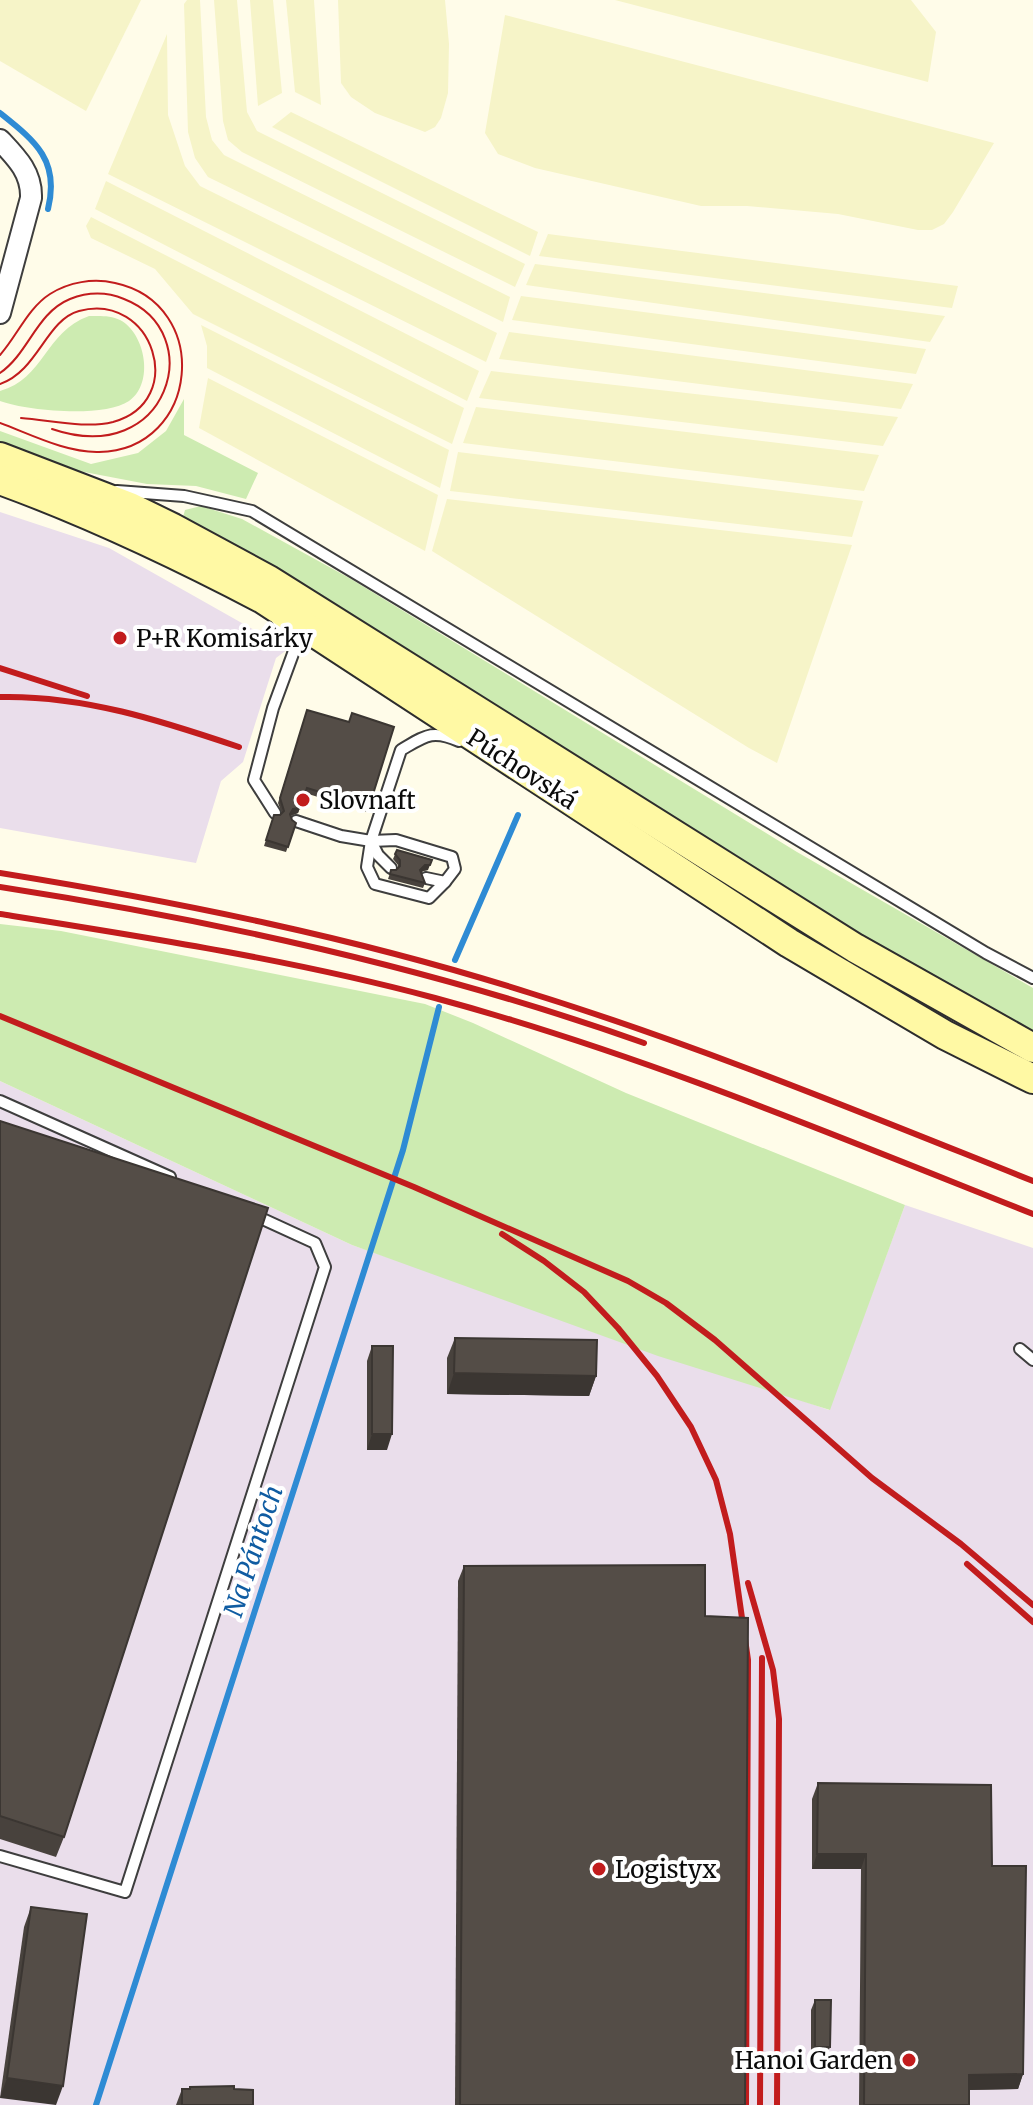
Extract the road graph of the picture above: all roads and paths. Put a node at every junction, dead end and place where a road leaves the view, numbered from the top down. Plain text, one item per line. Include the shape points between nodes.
1 (0, 140) edge
2 (0, 313) edge
3 (0, 457) edge
4 (0, 480) edge
5 (87, 489) junction
6 (263, 599) junction
7 (571, 801) junction
8 (275, 813) edge
9 (296, 821) edge
10 (371, 841) junction
11 (391, 868) edge
12 (426, 878) edge
13 (445, 882) junction
14 (1033, 978) edge
15 (1033, 1048) edge
16 (1033, 1079) edge
17 (0, 1101) edge
18 (187, 1185) edge
19 (244, 1211) edge
20 (1020, 1349) dead end
21 (1033, 1360) edge
22 (0, 1856) edge

1 - 2 street via 32,187
3 - 5 main road, Púchovská
4 - 6 main road, Púchovská via 171,550
5 - 14 lane via 184,496 252,511
5 - 15 main road, Púchovská via 269,580 855,948
6 - 7 main road, Púchovská
6 - 8 lane via 294,651 254,780
7 - 10 lane via 472,747 429,734 401,750
7 - 16 main road, Púchovská via 876,996
9 - 10 lane
10 - 11 lane
10 - 13 lane via 396,840 452,857 455,869
10 - 13 lane via 367,867 375,884 429,898
12 - 13 lane
17 - 18 lane
19 - 22 lane via 315,1243 325,1267 125,1892
20 - 21 lane

